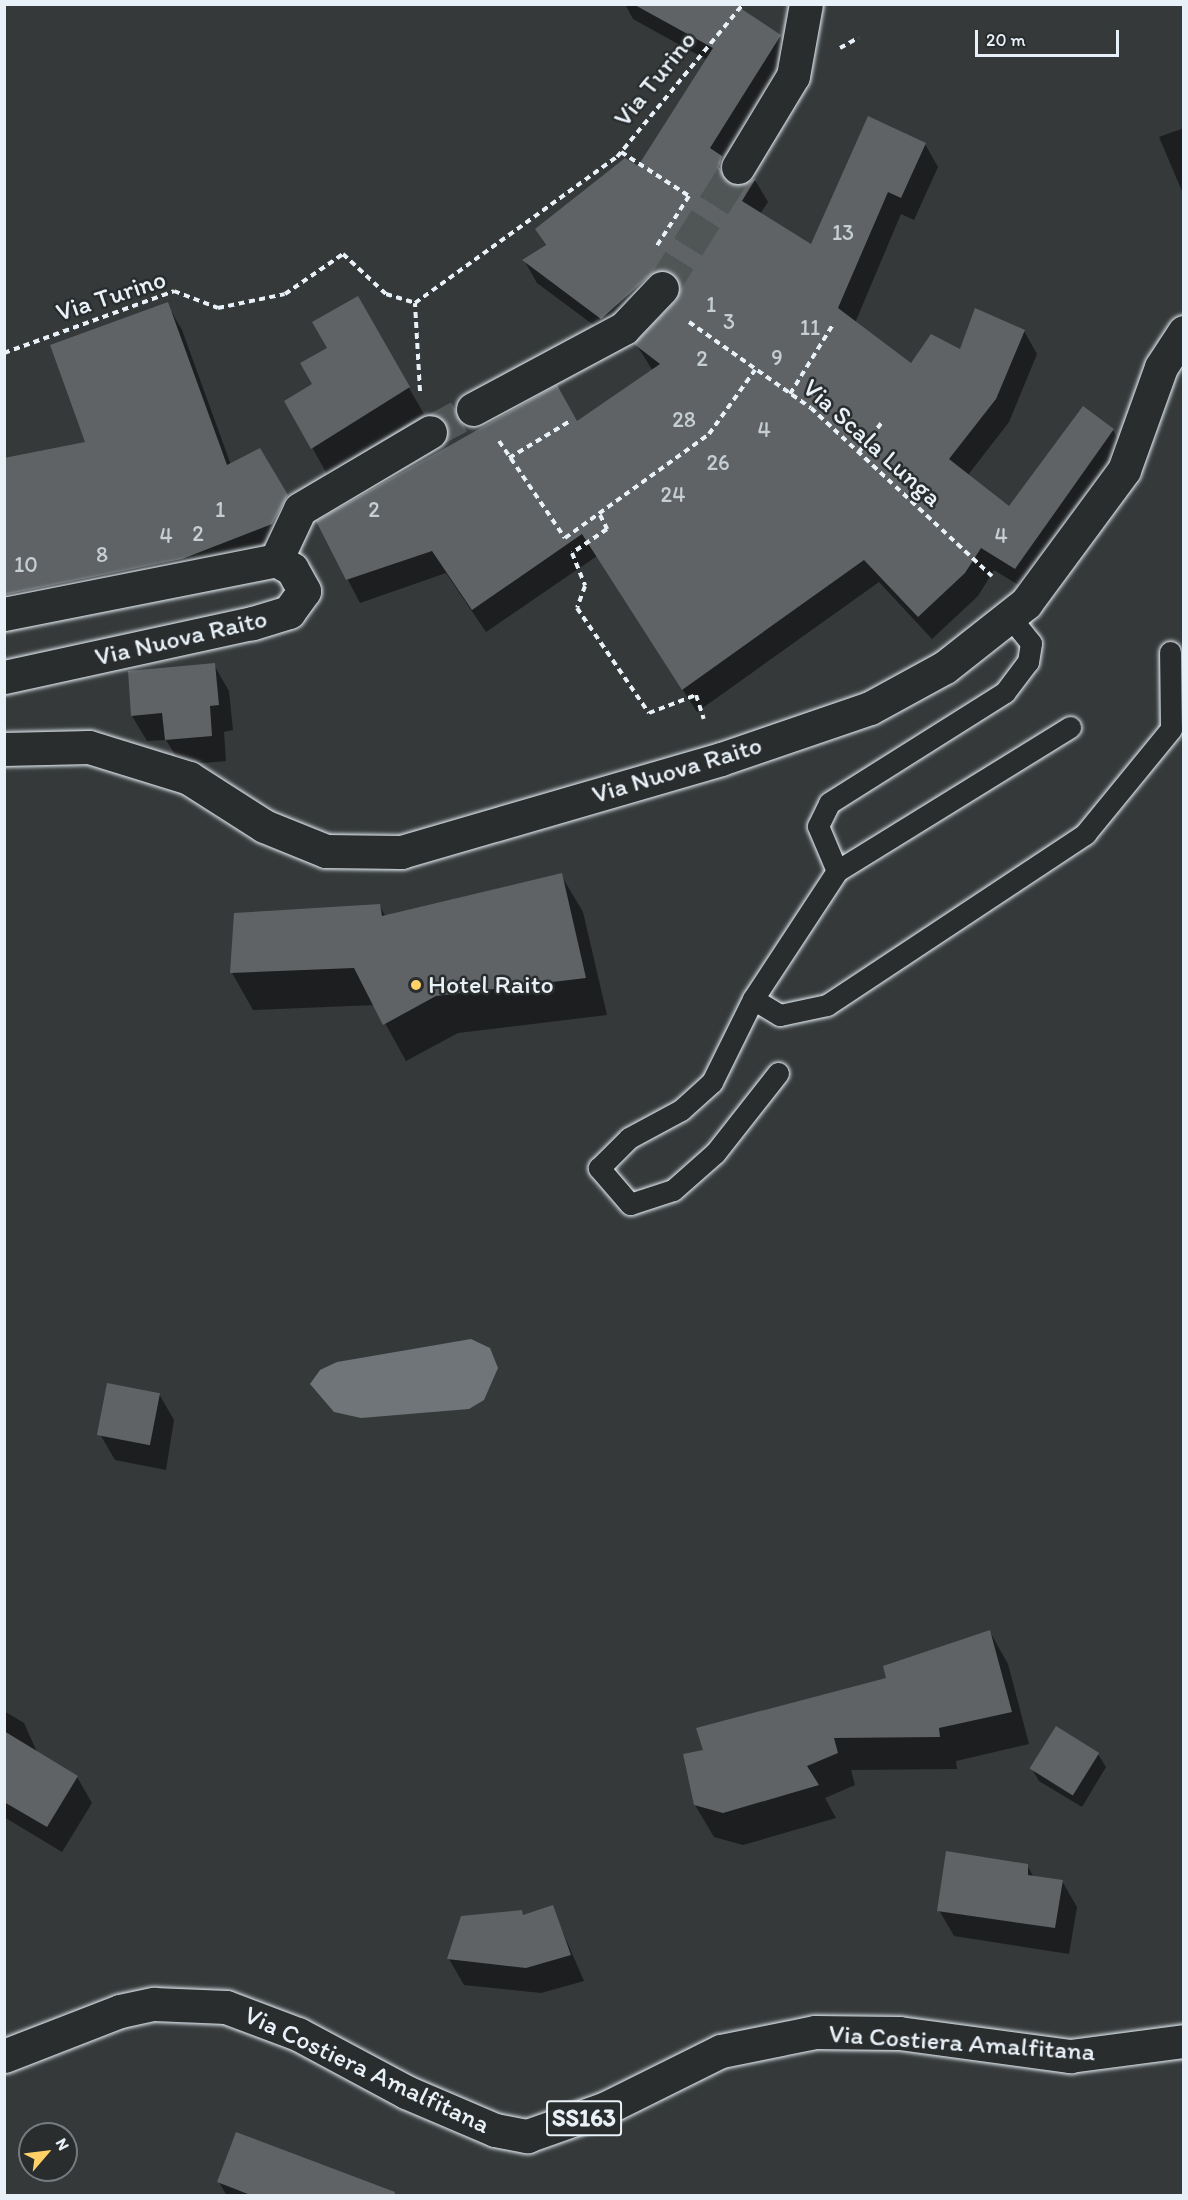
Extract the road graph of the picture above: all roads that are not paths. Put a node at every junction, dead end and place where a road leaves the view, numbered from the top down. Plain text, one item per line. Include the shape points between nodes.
1 (806, 4) edge
2 (738, 167) tunnel mouth
3 (659, 293) tunnel mouth
4 (1184, 332) edge
5 (476, 407) tunnel mouth
6 (426, 434) tunnel mouth
7 (276, 560) junction
8 (1018, 611) junction
9 (4, 614) edge
10 (1170, 652) dead end
11 (4, 677) edge
12 (1070, 728) dead end
13 (4, 749) edge
14 (837, 871) junction
15 (753, 999) junction
16 (778, 1073) dead end
17 (1184, 2041) edge
18 (4, 2056) edge

1 - 2 street via 793,76
3 - 5 street via 624,328
4 - 8 street, Via Nuova Raito via 1161,367 1124,470
6 - 7 street via 300,509
7 - 9 street
7 - 11 street, Via Nuova Raito via 292,569 304,591 289,612
8 - 13 street, Via Nuova Raito via 945,667 870,708 721,759 401,852 326,850 264,825 189,778 89,747
8 - 14 lane via 1031,643 1028,662 1005,692 829,803 818,826
10 - 15 lane via 1172,729 1084,834 827,1005 780,1015
12 - 14 lane
14 - 15 lane
15 - 16 lane via 712,1082 681,1110 629,1138 599,1168 630,1204 674,1190 715,1153
17 - 18 street, Via Costiera Amalfitana / SS163 via 1070,2056 899,2033 815,2032 721,2051 596,2112 526,2136 495,2130 406,2092 298,2034 226,2007 154,2004 120,2011

